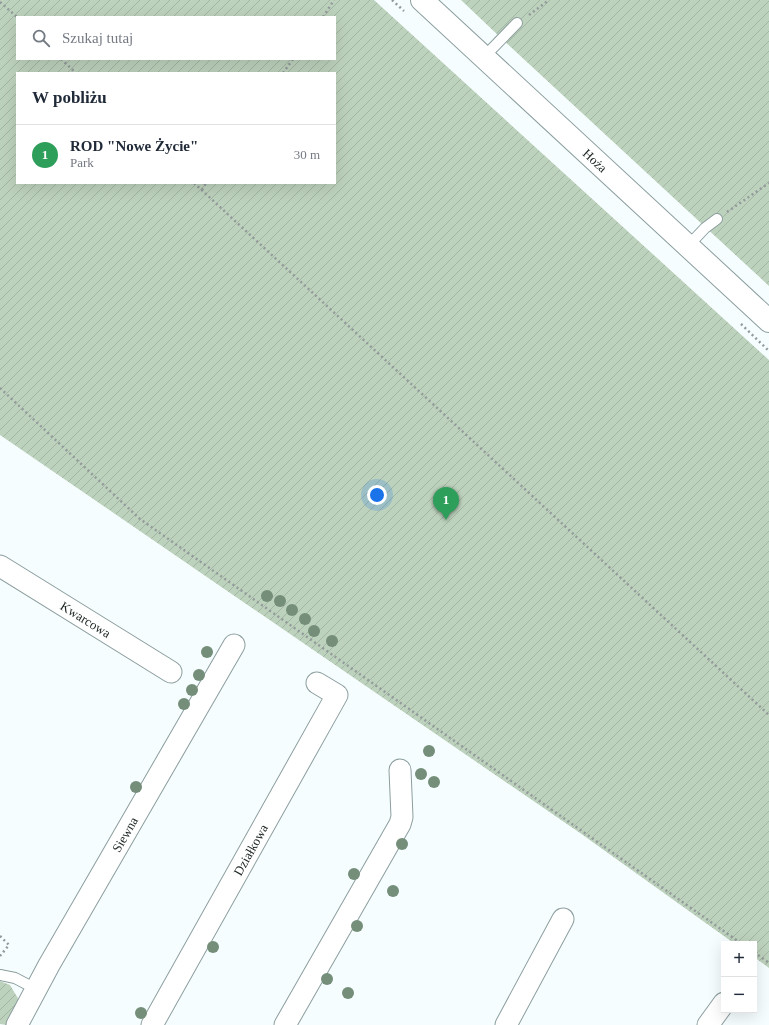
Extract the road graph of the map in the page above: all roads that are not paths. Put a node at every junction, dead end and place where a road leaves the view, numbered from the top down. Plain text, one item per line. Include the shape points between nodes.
1 (422, 0) edge
2 (517, 23) road end
3 (484, 57) junction
4 (717, 219) road end
5 (688, 246) junction
6 (769, 321) edge
7 (0, 566) edge
8 (234, 645) dead end
9 (171, 672) dead end
10 (317, 683) dead end
11 (400, 770) dead end
12 (564, 919) dead end
13 (0, 975) edge
14 (36, 989) junction
15 (721, 1007) edge
16 (17, 1025) edge
17 (152, 1025) edge
18 (285, 1025) edge
19 (506, 1025) edge
20 (708, 1025) edge

1 - 3 street, Hoża
2 - 3 lane
3 - 5 street, Hoża
4 - 5 lane
5 - 6 street, Hoża
7 - 9 street, Kwarcowa
8 - 14 street, Siewna
10 - 17 street, Działkowa via 337,695
11 - 18 street via 400,824
12 - 19 street
13 - 14 lane via 15,978
14 - 16 street, Siewna
15 - 20 street

